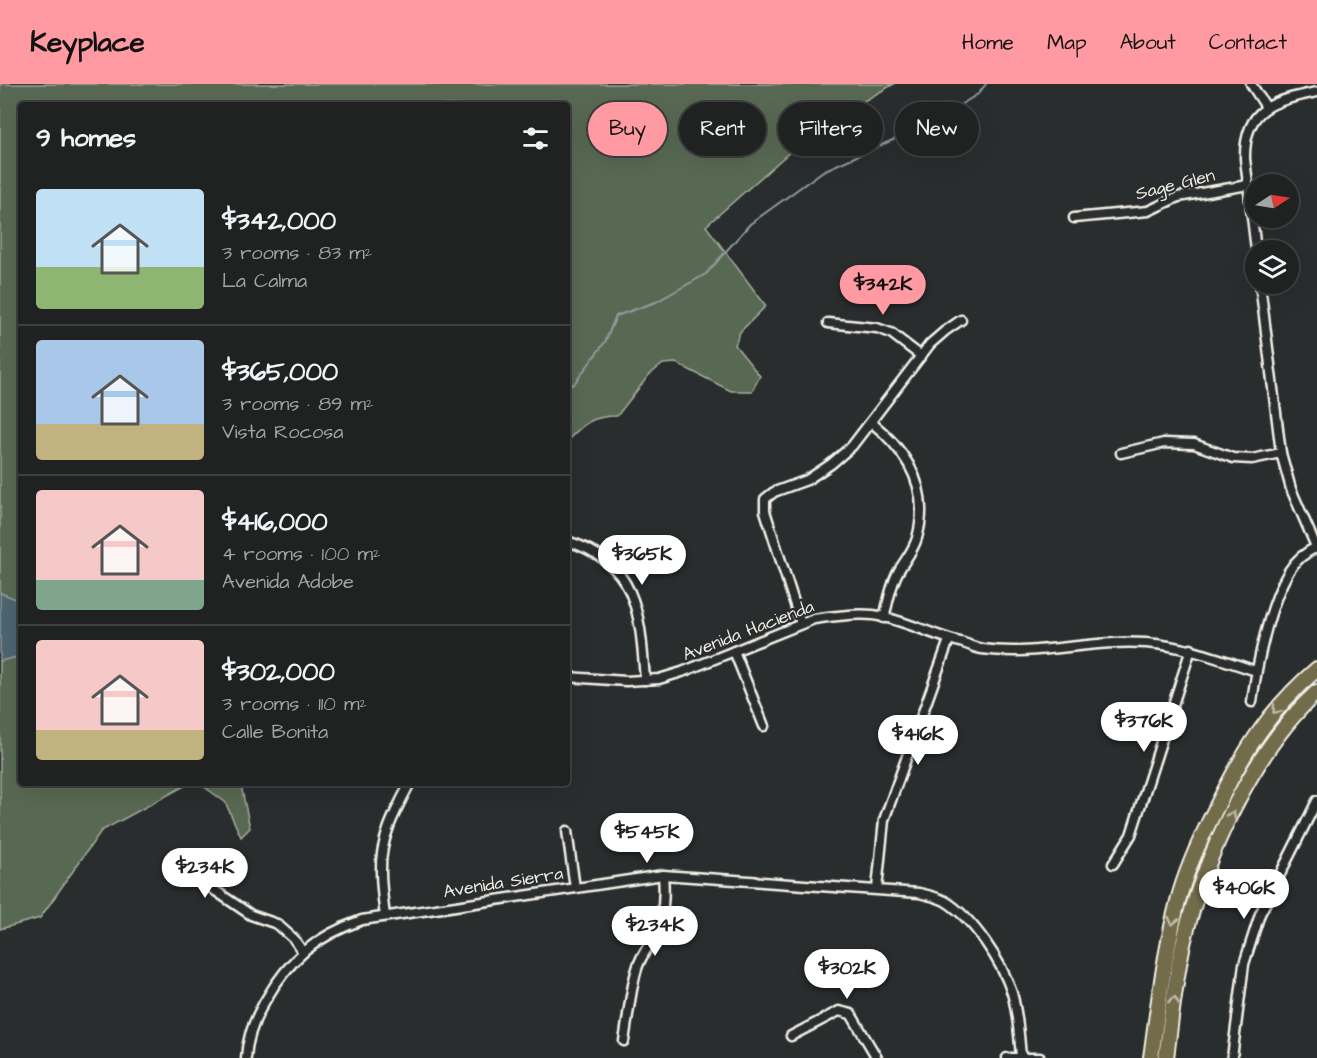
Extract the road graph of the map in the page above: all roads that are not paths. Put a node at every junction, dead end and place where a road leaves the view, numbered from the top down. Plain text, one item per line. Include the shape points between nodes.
1 (1251, 84) edge
2 (1317, 92) edge
3 (1266, 107) junction
4 (1247, 174) edge
5 (1245, 186) edge
6 (1074, 218) dead end
7 (1261, 294) edge
8 (961, 321) dead end
9 (828, 323) dead end
10 (921, 356) junction
11 (871, 422) junction
12 (1121, 453) dead end
13 (1281, 453) junction
14 (570, 542) edge
15 (1316, 548) edge
16 (884, 618) junction
17 (801, 624) junction
18 (949, 640) junction
19 (1191, 649) junction
20 (734, 651) junction
21 (1317, 669) edge
22 (1256, 671) junction
23 (570, 677) edge
24 (645, 680) junction
25 (1317, 692) edge
26 (1252, 702) dead end
27 (764, 726) dead end
28 (408, 786) edge
29 (1317, 801) edge
30 (567, 831) dead end
31 (173, 862) dead end
32 (1113, 864) dead end
33 (663, 875) junction
34 (575, 888) junction
35 (877, 889) junction
36 (385, 916) junction
37 (303, 952) junction
38 (791, 1036) dead end
39 (624, 1041) dead end
40 (1021, 1057) edge
41 (246, 1058) edge
42 (877, 1058) edge
43 (1007, 1058) edge
44 (1040, 1058) edge
45 (1150, 1058) edge
46 (1166, 1058) edge
47 (1232, 1058) edge

1 - 3 street
2 - 3 street
3 - 4 street via 1252,121 1245,144
5 - 6 street, Sage Glen via 1178,197 1148,211
7 - 13 street
8 - 10 street via 945,331
9 - 10 street via 877,328 891,333
10 - 11 street
11 - 16 street via 912,468 921,513 917,538 891,586
11 - 17 street via 831,464 765,499 765,511
12 - 13 street via 1164,443 1194,444 1233,458
13 - 15 street via 1291,489
14 - 24 street via 595,552 626,583 641,626
15 - 22 street via 1305,553 1290,570 1276,600
16 - 17 street, Avenida Hacienda via 832,616
16 - 18 street, Avenida Hacienda
17 - 20 street, Avenida Hacienda
18 - 19 street, Avenida Hacienda via 1008,652 1144,643
18 - 35 street via 884,820
19 - 22 street, Avenida Hacienda
19 - 32 street via 1131,835
20 - 24 street, Avenida Hacienda via 682,672
20 - 27 street
21 -> 45 main road via 1280,705 1248,746 1190,863 1169,938
22 - 26 street
23 - 24 street, Avenida Hacienda
46 -> 25 main road via 1184,943 1207,868 1261,759 1276,735
28 - 36 street via 392,817 382,852
29 - 47 street via 1260,914 1244,964
30 - 34 street
31 - 37 street via 251,915 277,924
33 - 34 street, Avenida Sierra
33 - 35 street, Avenida Sierra
33 - 39 street via 662,915 636,970
34 - 36 street, Avenida Sierra
35 - 40 street, Avenida Sierra via 935,897 969,921 993,954 1011,991
36 - 37 street, Avenida Sierra via 340,927
37 - 41 street, Avenida Sierra via 277,980 256,1017
38 - 42 street via 839,1011 851,1014
40 - 43 street
40 - 44 street

